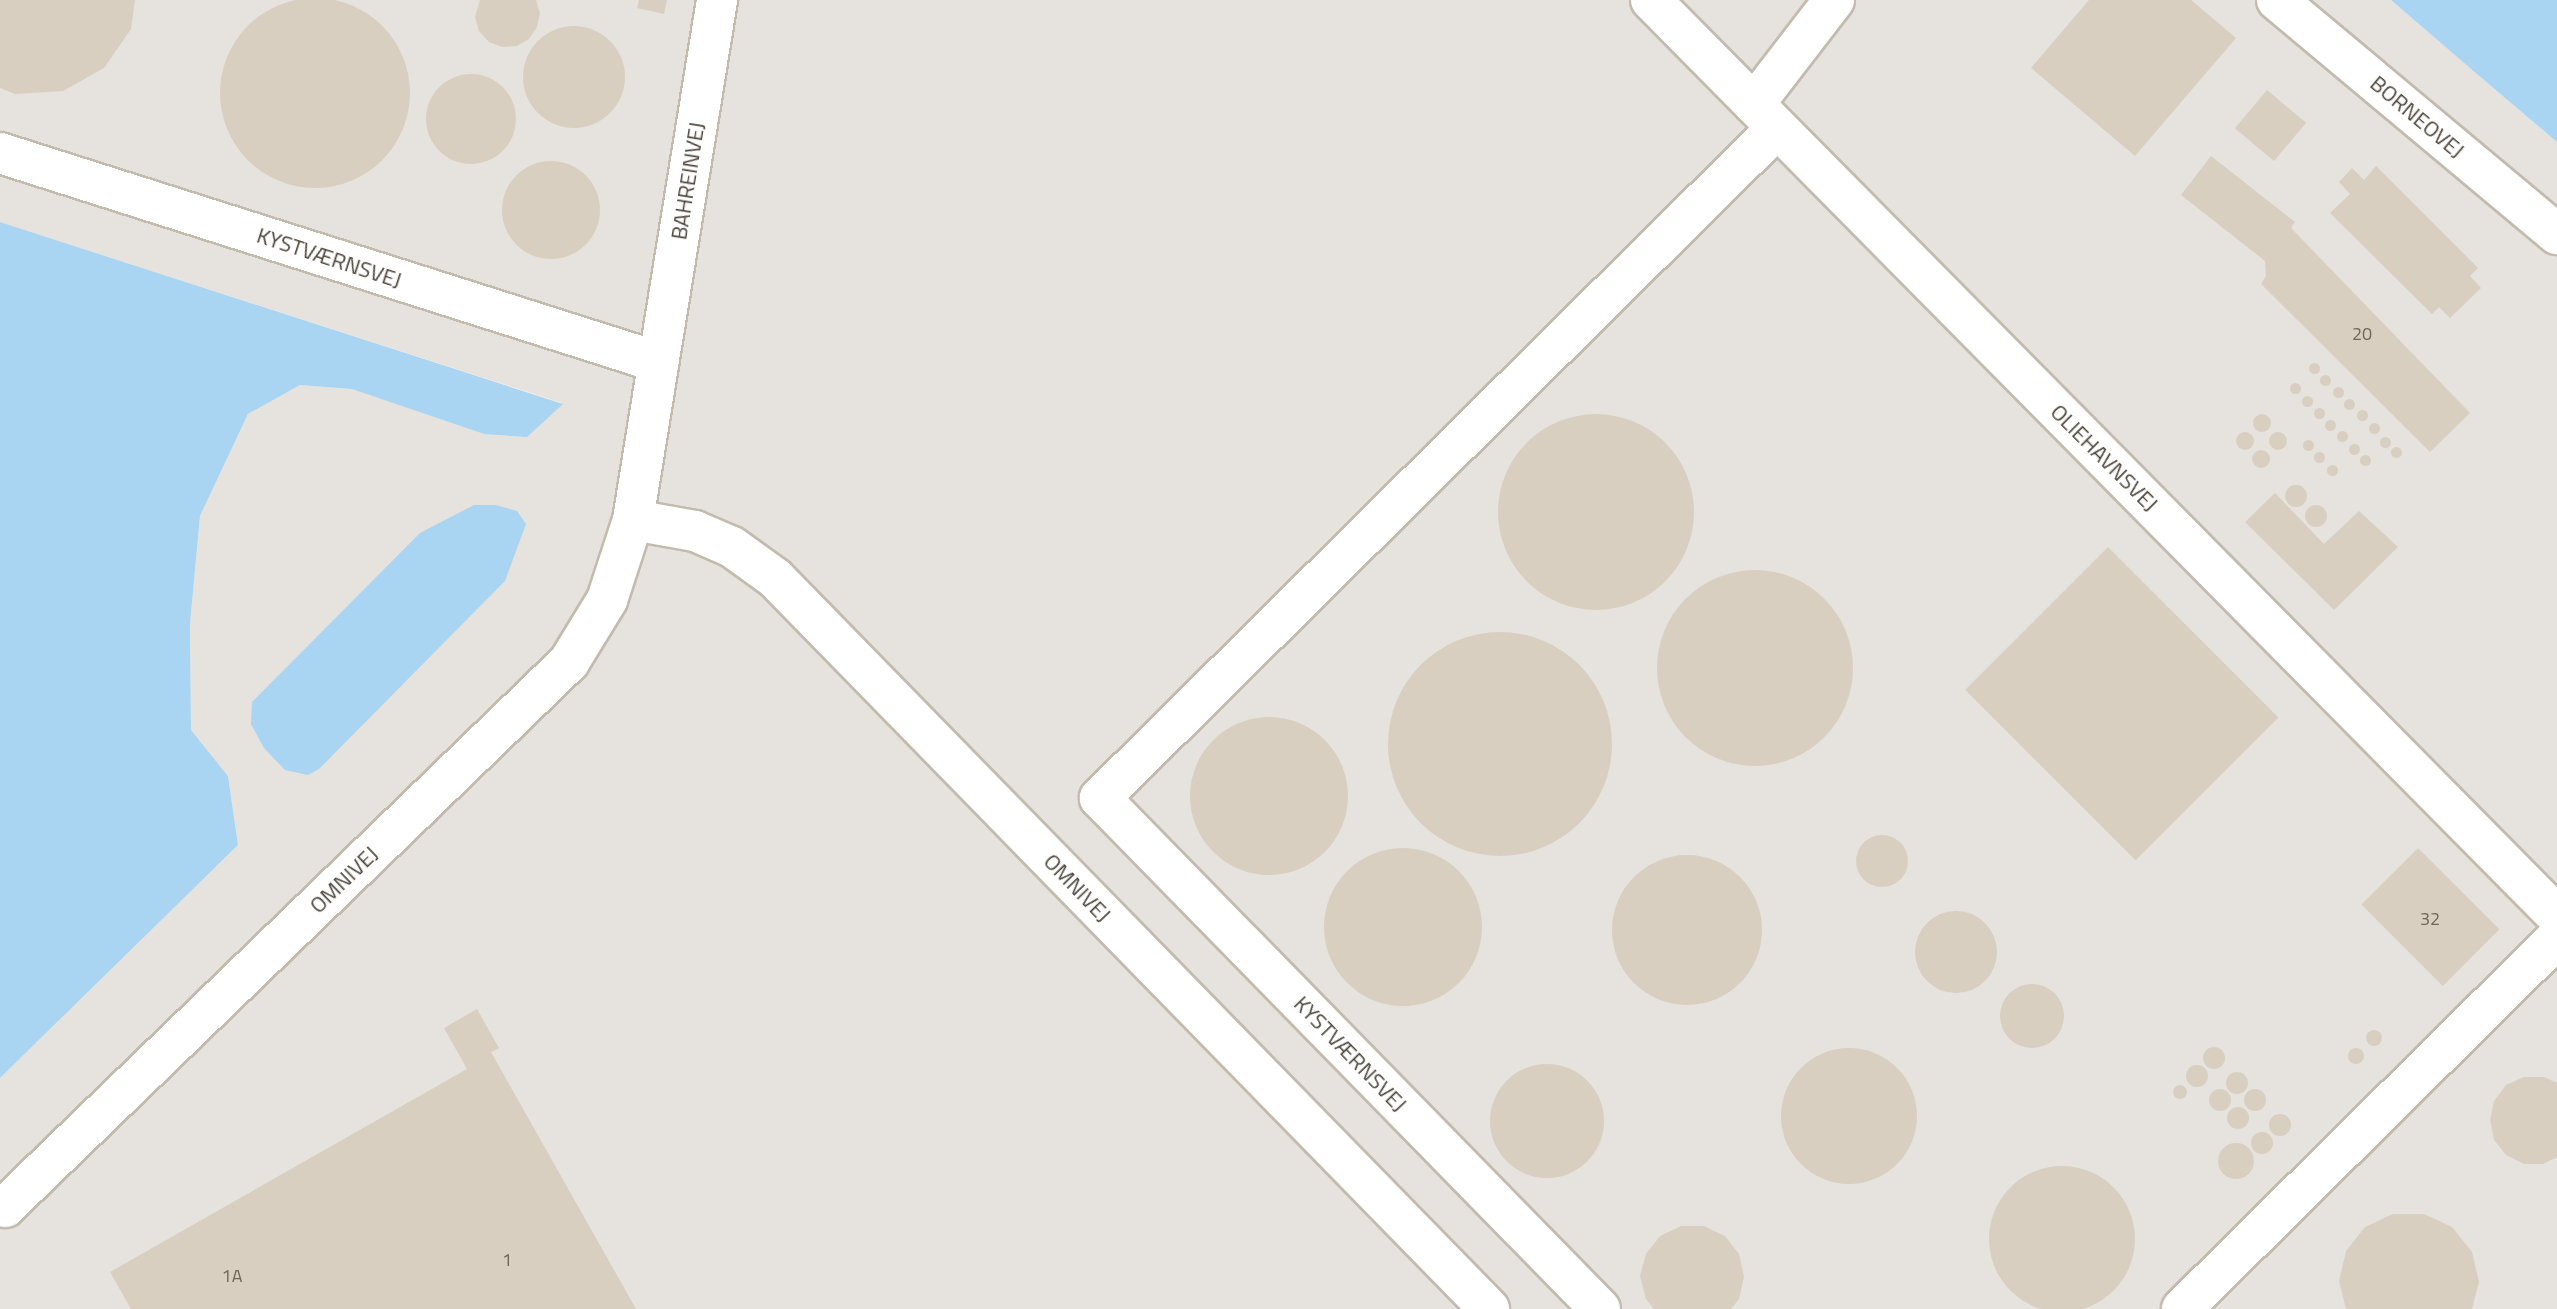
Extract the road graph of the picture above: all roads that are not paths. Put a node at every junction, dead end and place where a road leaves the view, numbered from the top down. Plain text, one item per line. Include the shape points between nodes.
1 (717, 0) edge
2 (1651, 0) edge
3 (1834, 0) edge
4 (2277, 0) edge
5 (1766, 116) junction
6 (0, 153) edge
7 (2557, 234) edge
8 (658, 362) junction
9 (633, 520) junction
10 (2557, 916) edge
11 (2557, 938) edge
12 (5, 1207) dead end
13 (1489, 1309) edge
14 (1600, 1309) edge
15 (2182, 1309) edge

1 - 8 street, BAHREINVEJ
2 - 5 street, OLIEHAVNSVEJ
3 - 5 street
4 - 7 street, BORNEOVEJ
5 - 10 street, OLIEHAVNSVEJ
5 - 14 street, KYSTVÆRNSVEJ via 1100,798
6 - 8 street, KYSTVÆRNSVEJ
8 - 9 street, OMNIVEJ
9 - 12 street, OMNIVEJ via 607,600 569,662
9 - 13 street, OMNIVEJ via 695,531 732,547 775,578
11 - 15 street

